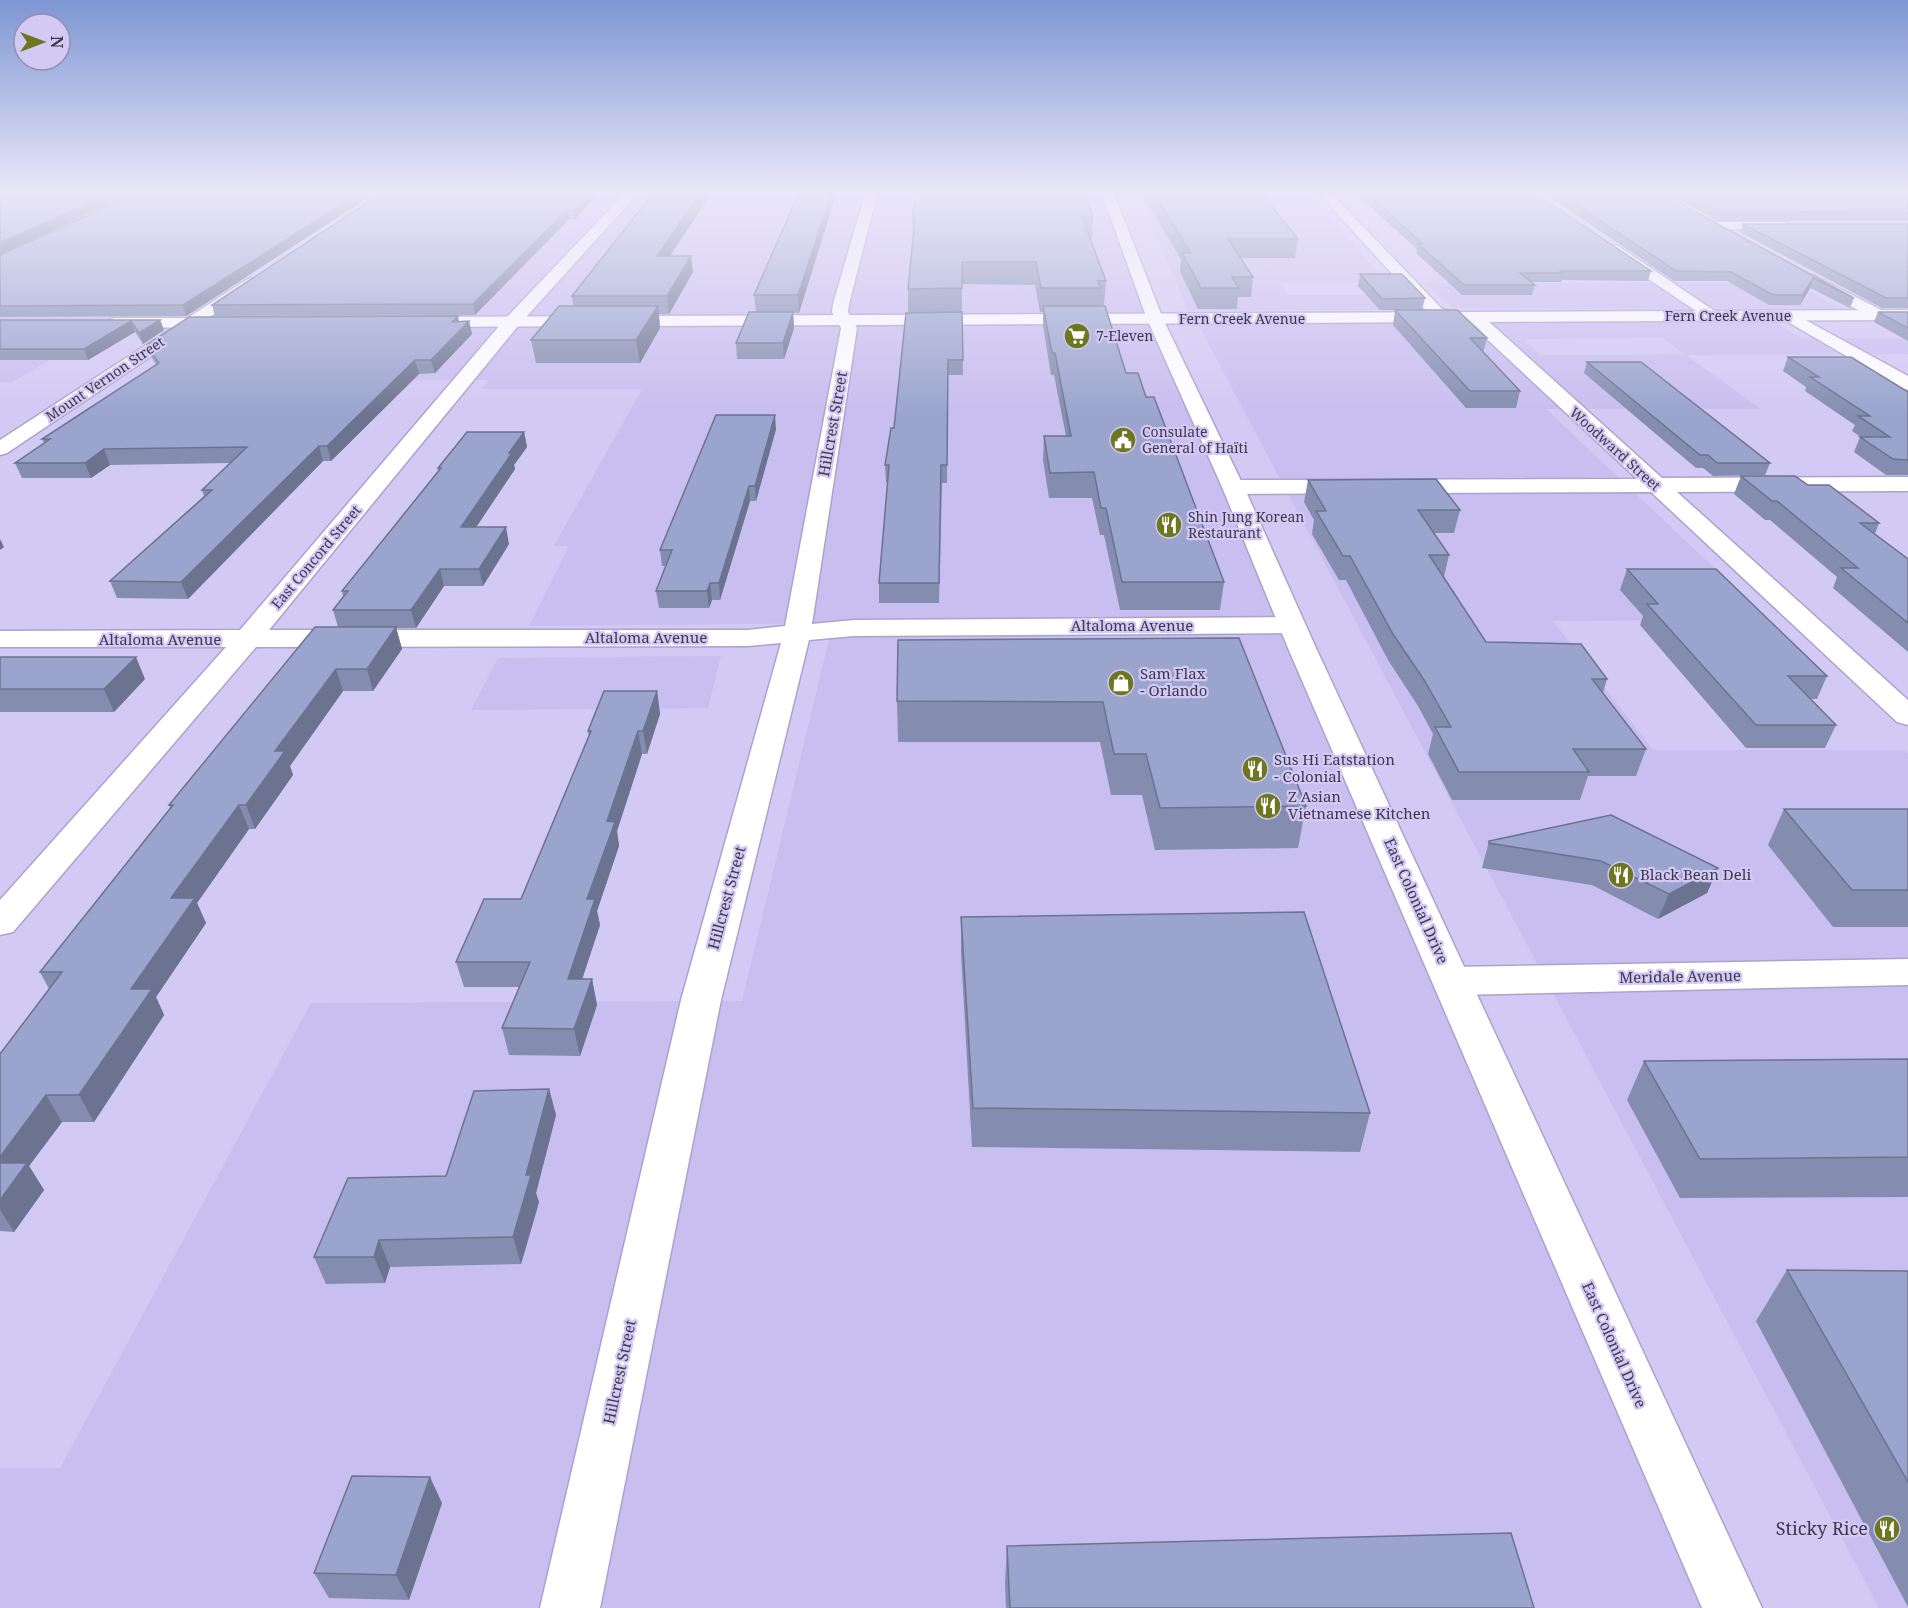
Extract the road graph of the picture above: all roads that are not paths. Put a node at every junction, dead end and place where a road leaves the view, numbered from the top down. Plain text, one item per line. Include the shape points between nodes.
1 (564, 266) edge
2 (851, 266) edge
3 (1135, 266) edge
4 (1393, 266) edge
5 (1639, 266) edge
6 (1797, 271) edge
7 (266, 273) edge
8 (1879, 315) junction
9 (1908, 315) edge
10 (1714, 316) junction
11 (1789, 316) junction
12 (1458, 318) junction
13 (1155, 319) junction
14 (845, 320) junction
15 (405, 322) edge
16 (512, 322) junction
17 (94, 323) edge
18 (189, 323) junction
19 (239, 323) edge
20 (1908, 384) edge
21 (0, 449) edge
22 (1908, 484) edge
23 (1656, 486) junction
24 (1233, 488) junction
25 (1292, 625) junction
26 (797, 633) junction
27 (0, 639) edge
28 (247, 640) junction
29 (1908, 716) edge
30 (0, 923) edge
31 (1908, 972) edge
32 (1452, 981) junction
33 (570, 1608) edge
34 (1732, 1608) edge

1 - 16 main road, East Concord Street
2 - 14 main road, Hillcrest Street via 840,312
3 - 13 main road, East Colonial Drive
4 - 12 main road, Woodward Street via 1436,312
5 - 10 main road
6 - 8 main road
7 - 18 main road, Mount Vernon Street
8 - 9 main road, Fern Creek Avenue
8 - 11 main road, Fern Creek Avenue
10 - 11 main road, Fern Creek Avenue
10 - 12 main road, Fern Creek Avenue
11 - 20 main road
12 - 13 main road, Fern Creek Avenue
12 - 23 main road, Woodward Street via 1481,324
13 - 14 main road, Fern Creek Avenue
13 - 24 main road, East Colonial Drive
14 - 16 main road, Fern Creek Avenue
14 - 26 main road, Hillcrest Street via 849,328
15 - 16 main road, Fern Creek Avenue
16 - 28 main road, East Concord Street
17 - 18 main road
18 - 19 main road
18 - 21 main road, Mount Vernon Street
22 - 23 main road
23 - 24 main road
23 - 29 main road, Woodward Street
24 - 25 main road, East Colonial Drive
25 - 26 main road, Altaloma Avenue via 854,628
25 - 32 main road, East Colonial Drive
26 - 28 main road, Altaloma Avenue via 748,638
26 - 33 main road, Hillcrest Street via 701,1000
27 - 28 main road, Altaloma Avenue
28 - 30 main road, East Concord Street
31 - 32 main road, Meridale Avenue
32 - 34 main road, East Colonial Drive

